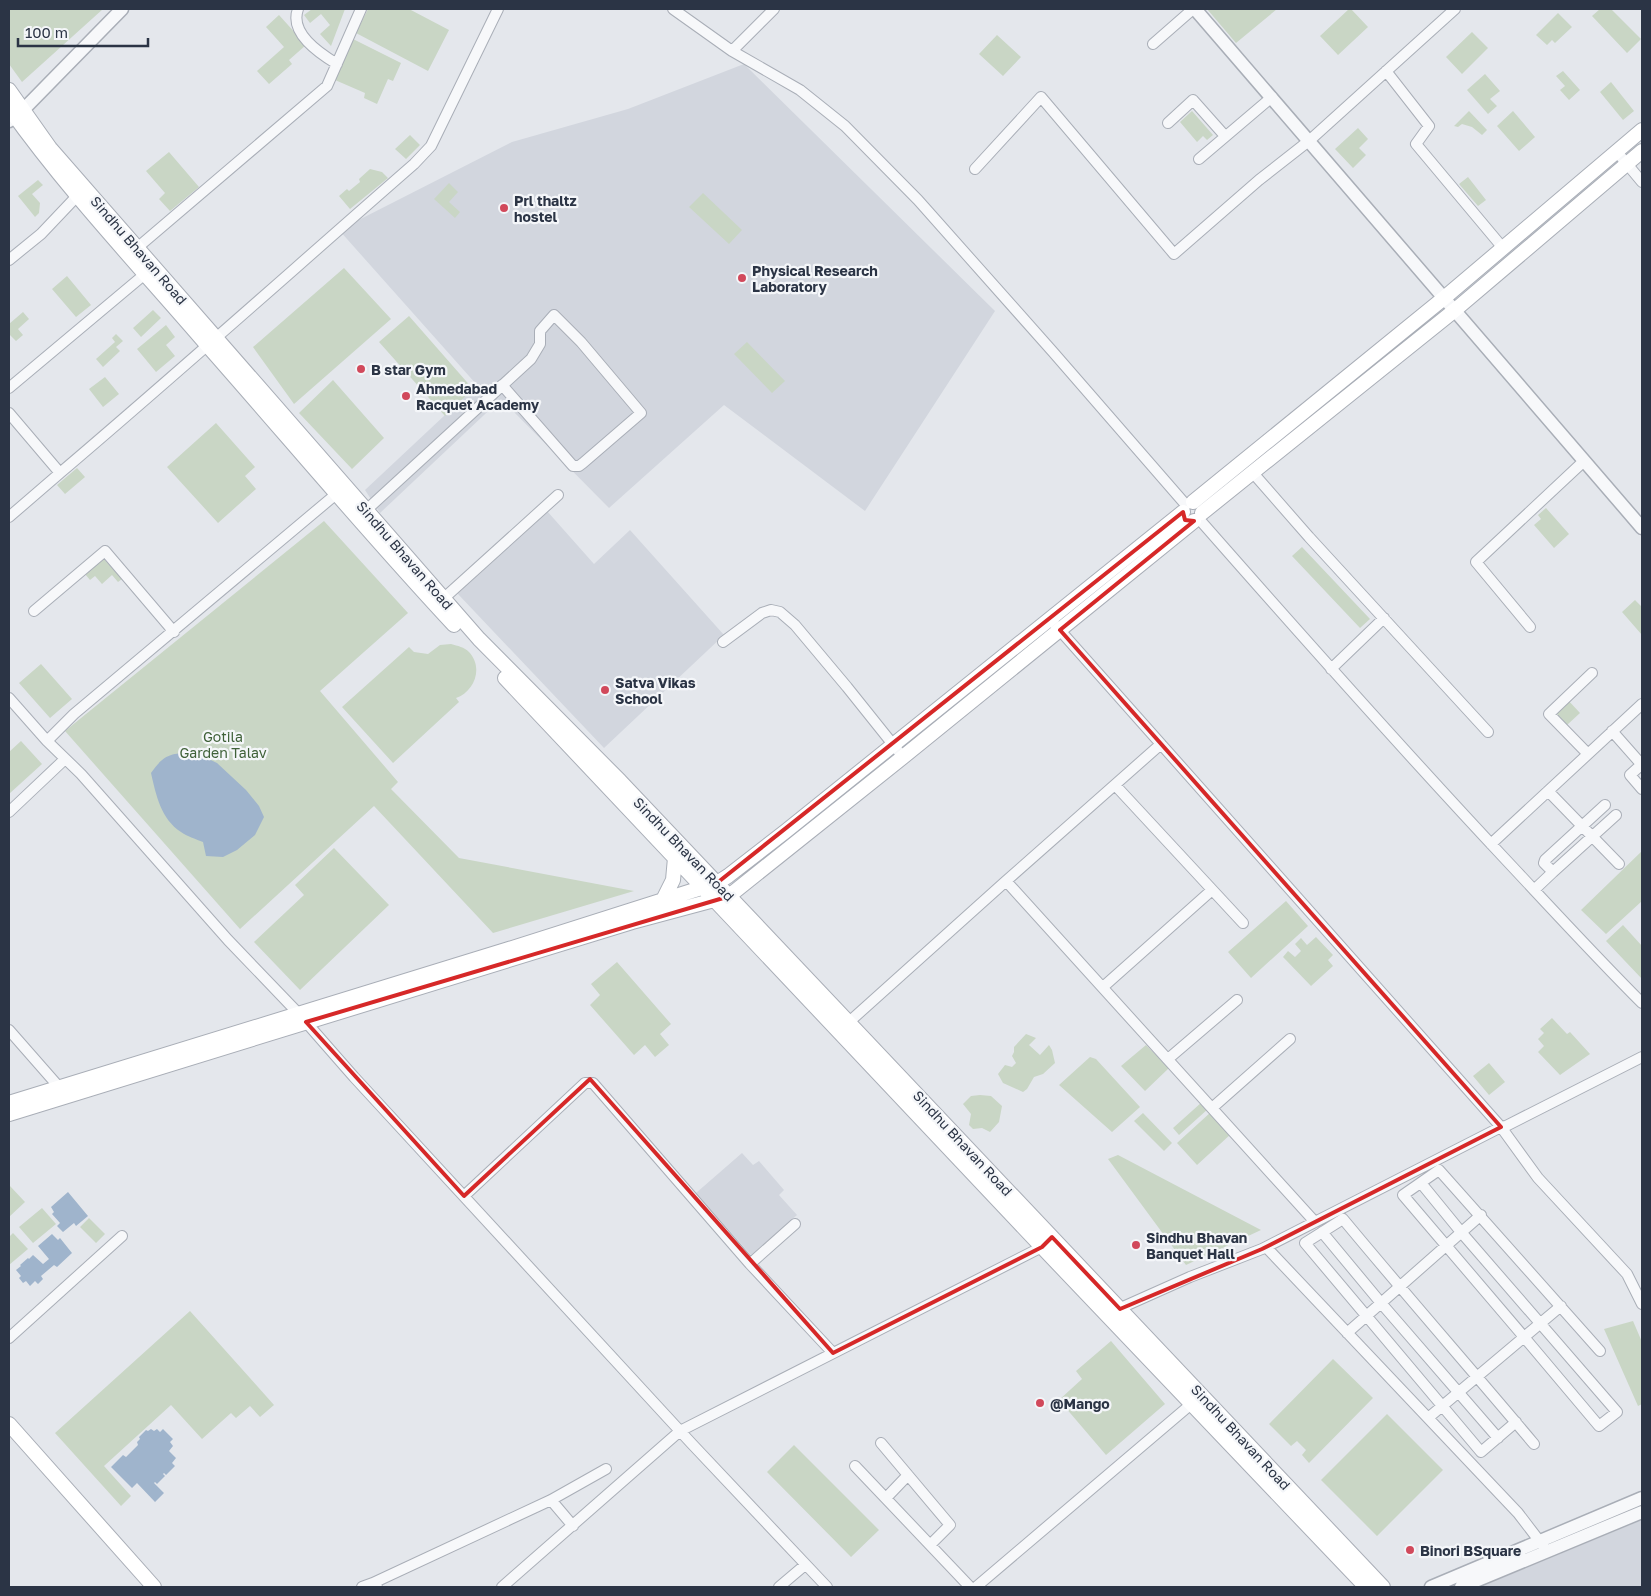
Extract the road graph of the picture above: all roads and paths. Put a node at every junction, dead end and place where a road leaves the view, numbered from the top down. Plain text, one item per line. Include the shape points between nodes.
1 (122, 9) edge
2 (298, 9) edge
3 (362, 9) edge
4 (498, 9) edge
5 (673, 9) edge
6 (774, 9) edge
7 (1194, 9) edge
8 (1455, 9) edge
9 (1153, 44) dead end
10 (732, 51) junction
11 (337, 64) junction
12 (1386, 71) junction
13 (9, 90) edge
14 (1272, 97) junction
15 (14, 114) edge
16 (1168, 123) dead end
17 (1642, 130) edge
18 (1225, 136) junction
19 (1310, 140) junction
20 (1642, 151) edge
21 (1617, 152) junction
22 (1199, 159) dead end
23 (1627, 164) junction
24 (975, 169) dead end
25 (1642, 182) edge
26 (78, 195) junction
27 (137, 248) junction
28 (1503, 248) junction
29 (9, 260) edge
30 (145, 274) junction
31 (1444, 298) junction
32 (1454, 310) junction
33 (212, 341) junction
34 (502, 385) junction
35 (9, 388) edge
36 (9, 413) edge
37 (1584, 461) junction
38 (60, 473) junction
39 (1253, 473) junction
40 (341, 491) junction
41 (558, 495) dead end
42 (1193, 512) junction
43 (362, 514) junction
44 (9, 517) edge
45 (1642, 528) edge
46 (443, 599) junction
47 (34, 611) dead end
48 (1049, 618) junction
49 (1384, 618) junction
50 (1530, 627) dead end
51 (1060, 630) junction
52 (174, 632) junction
53 (723, 642) dead end
54 (1331, 669) junction
55 (1592, 673) dead end
56 (9, 698) edge
57 (1642, 704) edge
58 (1488, 732) dead end
59 (1612, 732) junction
60 (47, 740) junction
61 (1161, 744) junction
62 (893, 745) junction
63 (1588, 754) junction
64 (903, 757) junction
65 (65, 759) junction
66 (1642, 764) edge
67 (1115, 785) junction
68 (1642, 789) edge
69 (1548, 791) junction
70 (1605, 805) dead end
71 (9, 812) edge
72 (1616, 815) dead end
73 (1582, 826) junction
74 (1592, 836) junction
75 (1491, 844) junction
76 (675, 858) junction
77 (1618, 864) dead end
78 (1553, 872) junction
79 (1006, 881) junction
80 (717, 883) junction
81 (703, 889) junction
82 (1212, 890) junction
83 (1534, 890) junction
84 (729, 896) junction
85 (663, 900) junction
86 (714, 900) junction
87 (1243, 923) dead end
88 (1103, 988) junction
89 (1237, 1000) dead end
90 (1642, 1003) edge
91 (302, 1017) junction
92 (849, 1022) junction
93 (9, 1030) edge
94 (1290, 1039) dead end
95 (1642, 1057) edge
96 (1168, 1059) junction
97 (59, 1087) junction
98 (9, 1103) edge
99 (1212, 1108) junction
100 (9, 1114) edge
101 (1501, 1127) junction
102 (1391, 1183) junction
103 (1421, 1183) junction
104 (1403, 1195) junction
105 (464, 1196) junction
106 (1481, 1215) junction
107 (1315, 1222) junction
108 (796, 1224) dead end
109 (1322, 1232) junction
110 (1461, 1232) junction
111 (122, 1236) dead end
112 (1052, 1237) junction
113 (1446, 1245) junction
114 (1042, 1247) junction
115 (1266, 1247) junction
116 (750, 1264) junction
117 (1399, 1287) junction
118 (1381, 1303) junction
119 (1642, 1304) edge
120 (1561, 1306) junction
121 (1115, 1314) junction
122 (1367, 1316) junction
123 (1541, 1323) junction
124 (1347, 1333) junction
125 (1524, 1337) junction
126 (9, 1338) edge
127 (1600, 1351) dead end
128 (833, 1354) junction
129 (1477, 1377) junction
130 (1458, 1392) junction
131 (1197, 1399) junction
132 (1443, 1405) junction
133 (1428, 1418) junction
134 (1516, 1422) junction
135 (9, 1424) edge
136 (680, 1431) junction
137 (9, 1438) edge
138 (1498, 1438) junction
139 (881, 1443) dead end
140 (1534, 1444) dead end
141 (855, 1466) dead end
142 (606, 1469) dead end
143 (908, 1475) junction
144 (886, 1498) junction
145 (1642, 1498) edge
146 (551, 1500) junction
147 (1642, 1512) edge
148 (573, 1526) junction
149 (1540, 1540) junction
150 (930, 1545) junction
151 (1548, 1552) junction
152 (805, 1564) junction
153 (375, 1585) edge
154 (143, 1587) edge
155 (154, 1587) edge
156 (362, 1587) edge
157 (502, 1587) edge
158 (779, 1587) edge
159 (826, 1587) edge
160 (970, 1587) edge
161 (976, 1587) edge
162 (1366, 1587) edge
163 (1383, 1587) edge
164 (1431, 1587) edge
165 (1461, 1587) edge

1 - 15 street
2 - 11 street via 299,30 320,54
3 - 11 street
4 - 33 street via 431,146
5 - 10 street
6 - 10 street
7 - 9 street
7 - 14 street
8 - 12 street
10 - 42 street via 800,90 845,126 918,200
11 - 27 street via 327,86
12 - 19 street
12 - 28 street via 1429,126 1416,144
13 - 15 main road, Sindhu Bhavan Road
14 - 18 street
14 - 19 street
15 - 26 main road, Sindhu Bhavan Road
15 - 27 main road, Sindhu Bhavan Road via 50,148
16 - 18 street via 1193,100
17 - 21 main road
18 - 22 street
19 - 24 street via 1174,254 1041,97
19 - 31 street
20 - 23 main road
21 - 23 street
21 - 28 main road
23 - 25 street
23 - 32 main road
26 - 29 street via 41,234
26 - 30 main road, Sindhu Bhavan Road
27 - 33 main road, Sindhu Bhavan Road
28 - 31 main road
30 - 33 main road, Sindhu Bhavan Road
30 - 35 street
31 - 32 street
31 - 42 main road
32 - 37 street
32 - 39 main road
33 - 38 street
33 - 40 main road, Sindhu Bhavan Road
34 - 34 street via 573,466 583,463 641,412 554,315 540,331 540,344 531,359
34 - 43 street
36 - 38 street
37 - 45 street
37 - 50 street via 1476,562
38 - 44 street
39 - 42 main road
39 - 49 street
40 - 43 main road, Sindhu Bhavan Road
40 - 52 street
41 - 46 street
42 - 48 main road
42 - 51 main road
42 - 54 street
43 - 46 main road, Sindhu Bhavan Road
43 - 76 main road, Sindhu Bhavan Road via 410,577
46 - 80 main road, Sindhu Bhavan Road
47 - 52 street via 105,551
48 - 51 street
48 - 62 main road
49 - 54 street
49 - 58 street
51 - 61 street
51 - 64 main road
52 - 60 street
53 - 62 street via 762,613 780,612
54 - 75 street
55 - 63 street via 1549,714
56 - 60 street
57 - 59 street
59 - 63 street
59 - 66 street
60 - 65 street
61 - 67 street
61 - 101 street
62 - 64 street
62 - 80 main road
63 - 69 street
64 - 84 main road
65 - 71 street
65 - 91 street
66 - 68 street via 1630,775
67 - 79 street
67 - 82 street
69 - 73 street
69 - 75 street
70 - 73 street
72 - 74 street
73 - 74 street
73 - 78 street via 1545,860
74 - 77 street
74 - 78 street
75 - 83 street
76 - 81 main road, Sindhu Bhavan Road
76 - 85 main road via 673,880
78 - 83 street
79 - 88 street
79 - 92 street
80 - 81 main road
80 - 84 main road, Sindhu Bhavan Road
81 - 85 main road
81 - 86 main road, Sindhu Bhavan Road
82 - 87 street
82 - 88 street
83 - 90 street
84 - 86 main road
84 - 92 main road, Sindhu Bhavan Road
85 - 91 main road
86 - 91 main road
86 - 114 main road, Sindhu Bhavan Road
88 - 96 street
89 - 96 street
91 - 97 main road
91 - 100 main road
91 - 105 street
92 - 112 main road, Sindhu Bhavan Road
93 - 97 street
94 - 99 street
95 - 101 street
96 - 99 street
97 - 98 main road
99 - 107 street
101 - 102 street
101 - 119 street via 1538,1178 1627,1274
102 - 104 street
102 - 107 street
103 - 104 street
103 - 106 street via 1439,1170
103 - 110 street
104 - 113 street
105 - 116 street via 586,1083 593,1083
105 - 136 street
106 - 110 street
106 - 120 street
107 - 115 street
108 - 116 street
109 - 117 street via 1343,1219
109 - 118 street
109 - 122 street via 1305,1243
110 - 113 street
110 - 123 street
111 - 126 street
112 - 114 street
112 - 121 main road, Sindhu Bhavan Road
113 - 117 street
113 - 125 street
114 - 121 main road, Sindhu Bhavan Road
114 - 128 street
115 - 121 street via 1190,1277
115 - 124 street
116 - 128 street
117 - 118 street
117 - 129 street
118 - 122 street
118 - 130 street
120 - 123 street
120 - 127 street
121 - 131 main road, Sindhu Bhavan Road
122 - 124 street
122 - 132 street
123 - 125 street
123 - 125 street via 1616,1412 1599,1426
124 - 133 street
125 - 129 street
128 - 136 street
129 - 130 street
129 - 134 street
130 - 132 street
130 - 138 street
131 - 161 street
131 - 162 main road, Sindhu Bhavan Road
131 - 163 main road, Sindhu Bhavan Road
132 - 133 street
132 - 138 street via 1481,1452
133 - 149 street
134 - 138 street
134 - 140 street
135 - 155 main road
136 - 148 street
136 - 152 street
137 - 154 main road
139 - 143 street
141 - 144 street
142 - 146 street
143 - 144 street
143 - 150 street via 950,1525
144 - 150 street
145 - 149 street
146 - 148 street
146 - 153 street
147 - 151 street
148 - 157 street
149 - 151 street
149 - 164 street
150 - 160 street
151 - 165 street
152 - 158 street
152 - 159 street
153 - 156 street

